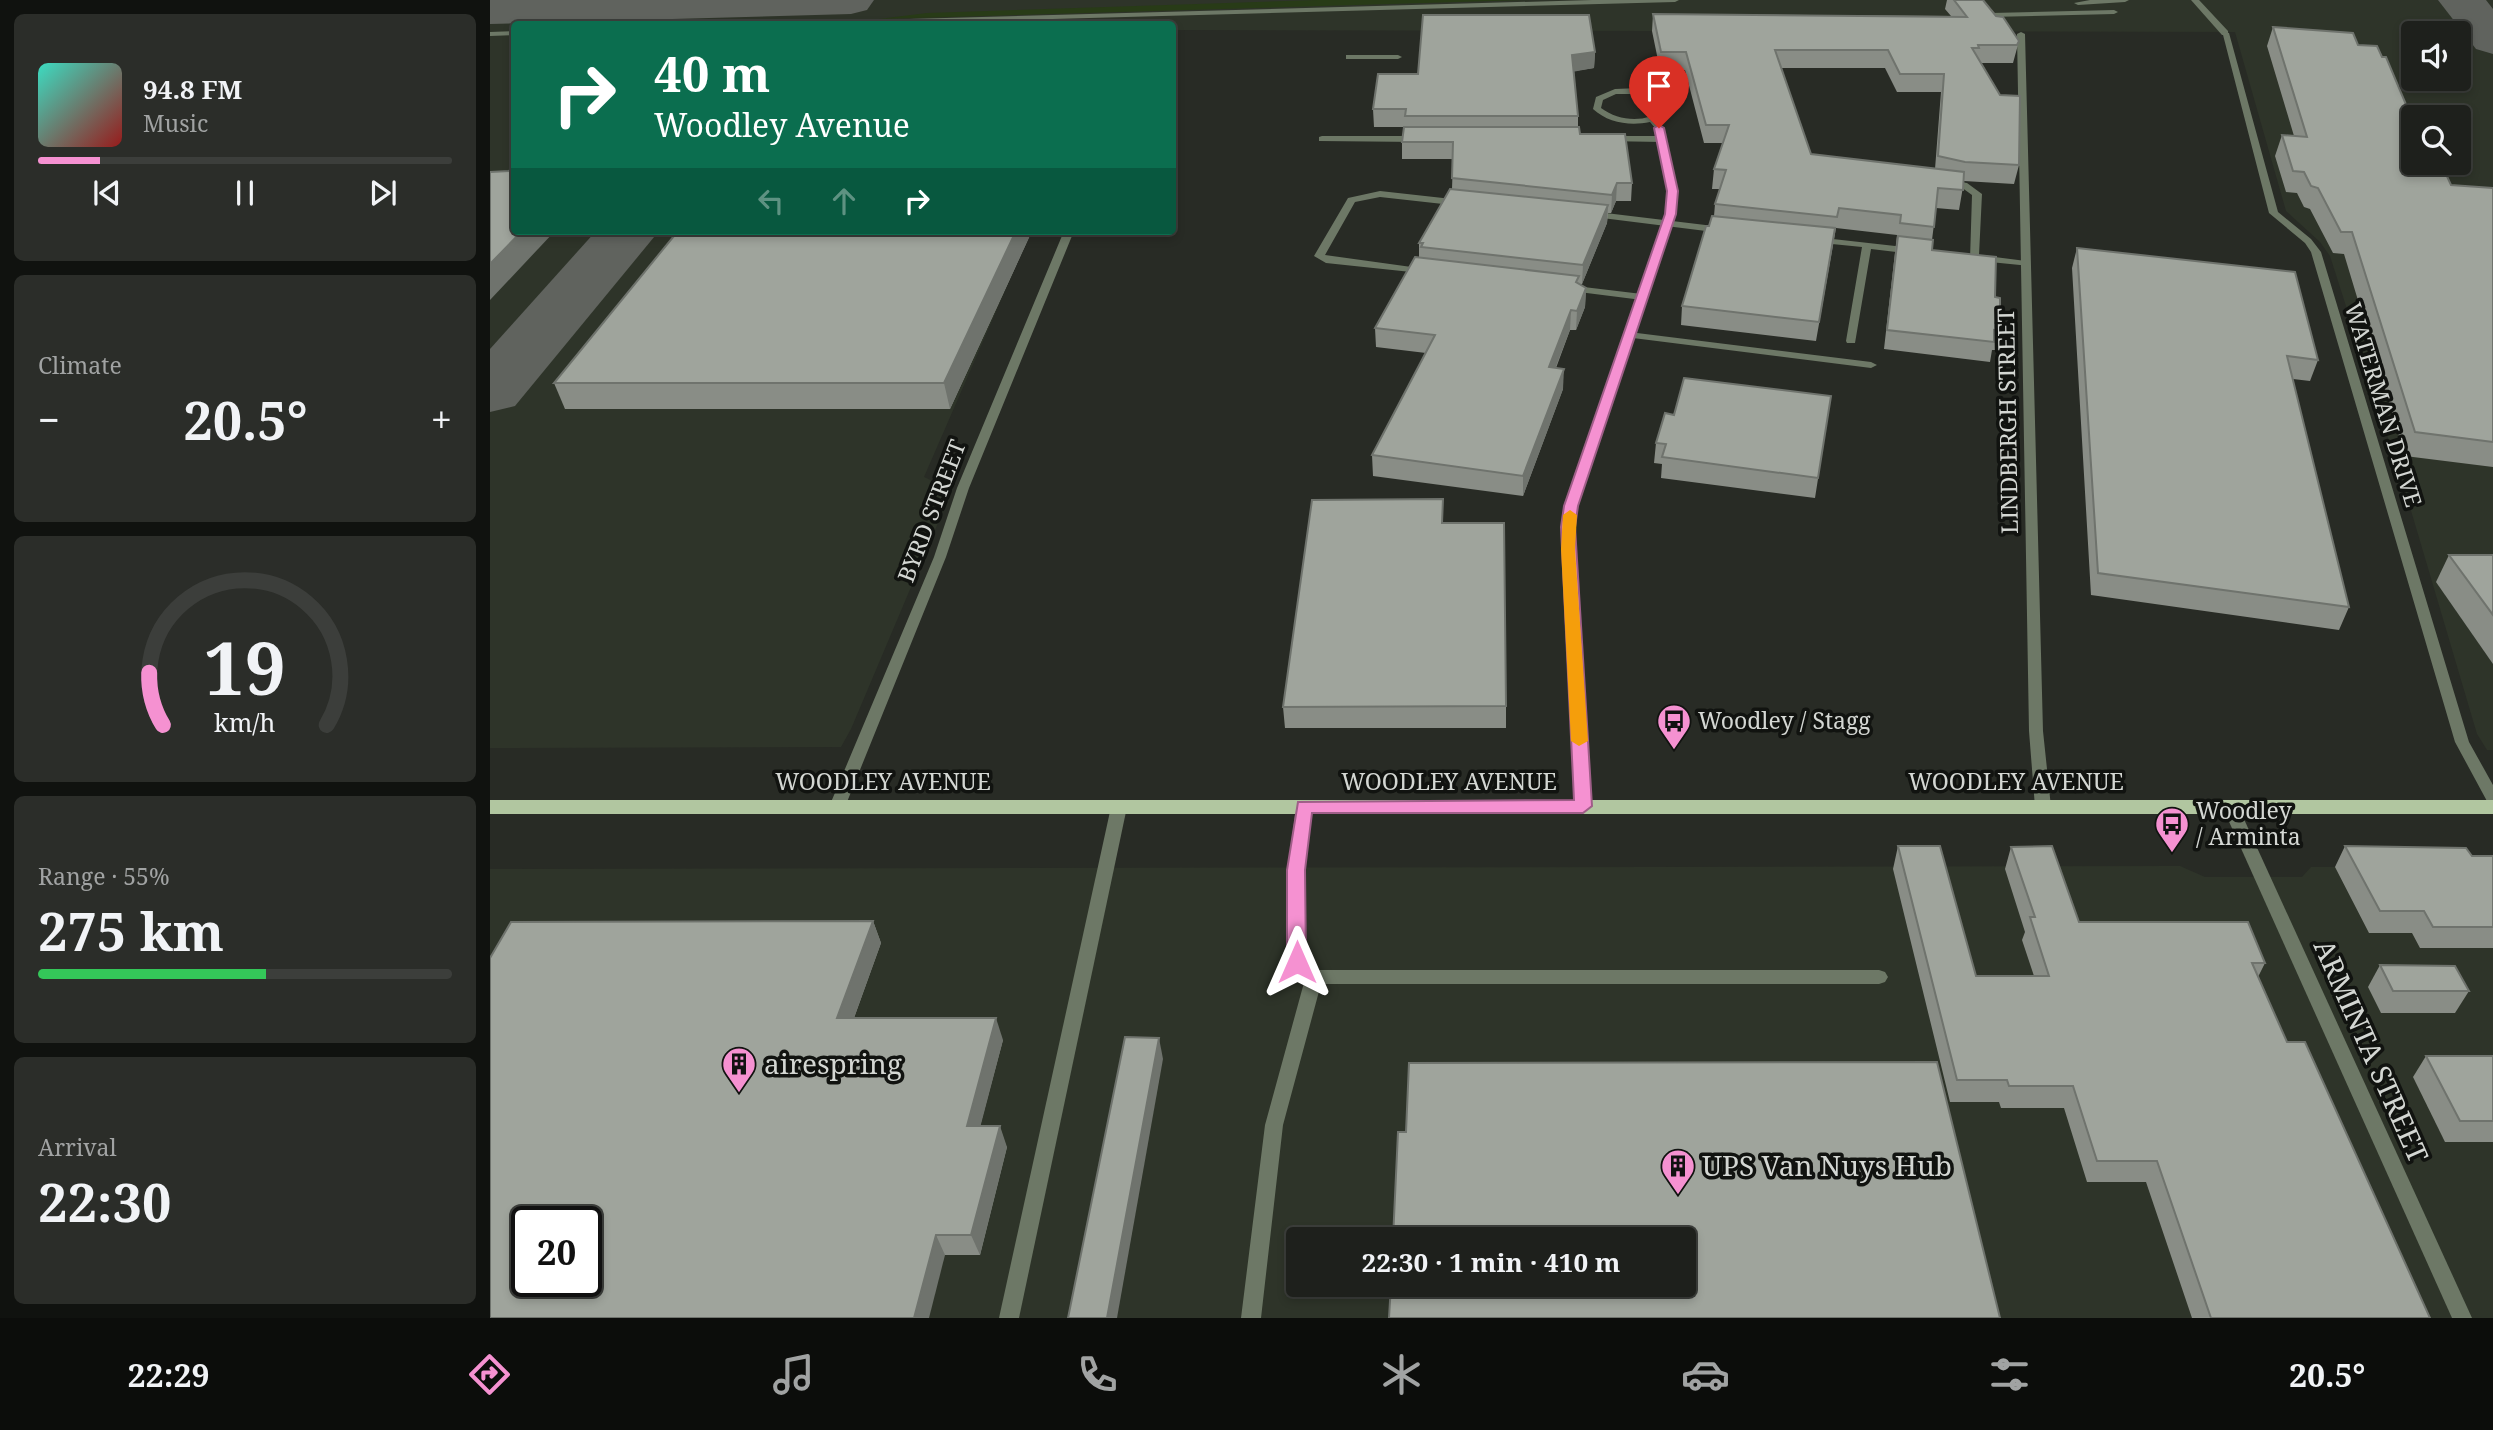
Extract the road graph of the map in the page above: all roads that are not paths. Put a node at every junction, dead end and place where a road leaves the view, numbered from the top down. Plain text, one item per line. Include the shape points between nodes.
1 (1675, 0) edge
2 (1975, 0) edge
3 (2125, 0) edge
4 (2195, 0) edge
5 (2078, 3) dead end
6 (2114, 12) dead end
7 (909, 21) edge
8 (511, 33) edge
9 (490, 34) edge
10 (2021, 34) dead end
11 (1349, 57) dead end
12 (1398, 57) dead end
13 (1653, 119) junction
14 (1322, 139) dead end
15 (1433, 139) edge
16 (1600, 139) edge
17 (1662, 139) junction
18 (1931, 179) edge
19 (1472, 204) edge
20 (1580, 214) edge
21 (1667, 225) junction
22 (1737, 232) edge
23 (1067, 235) edge
24 (1802, 239) edge
25 (1867, 245) junction
26 (1920, 251) edge
27 (1961, 256) edge
28 (1974, 258) junction
29 (2026, 264) junction
30 (1444, 274) edge
31 (1550, 286) edge
32 (1642, 297) junction
33 (1629, 335) junction
34 (1851, 341) dead end
35 (1871, 365) dead end
36 (2493, 799) edge
37 (1583, 806) junction
38 (2230, 806) junction
39 (490, 807) edge
40 (837, 807) junction
41 (1119, 807) junction
42 (1304, 807) junction
43 (2043, 807) junction
44 (2493, 807) edge
45 (1314, 977) junction
46 (1879, 977) dead end
47 (1009, 1318) edge
48 (1251, 1318) edge
49 (2462, 1318) edge

1 - 7 street
2 - 6 street via 1989,15
3 - 5 street
4 - 36 street, WATERMAN DRIVE via 2225,33 2274,213 2316,252 2466,754
8 - 9 street
10 - 29 street, LINDBERGH STREET
11 - 12 street
13 - 13 street via 1665,115 1670,105 1650,93 1615,92 1596,104 1610,117
13 - 17 street
14 - 15 street
16 - 17 street
17 - 21 street via 1672,191
18 - 28 street via 1964,185 1977,194
19 - 30 street via 1380,194 1351,200 1319,256
20 - 21 street
21 - 22 street
21 - 32 street
23 - 40 street, BYRD STREET
24 - 25 street
25 - 26 street
25 - 34 street
27 - 28 street
28 - 29 street
29 - 43 street, LINDBERGH STREET via 2036,731
31 - 32 street
32 - 33 street
33 - 35 street
33 - 37 street via 1568,527
37 - 42 main road, WOODLEY AVENUE
37 - 43 main road, WOODLEY AVENUE
38 - 43 main road, WOODLEY AVENUE
38 - 44 main road, WOODLEY AVENUE
38 - 49 street, ARMINTA STREET
39 - 40 main road, WOODLEY AVENUE
40 - 41 main road, WOODLEY AVENUE
41 - 42 main road, WOODLEY AVENUE
41 - 47 street
42 - 45 street via 1296,870 1297,962
45 - 46 street
45 - 48 street via 1274,1125

